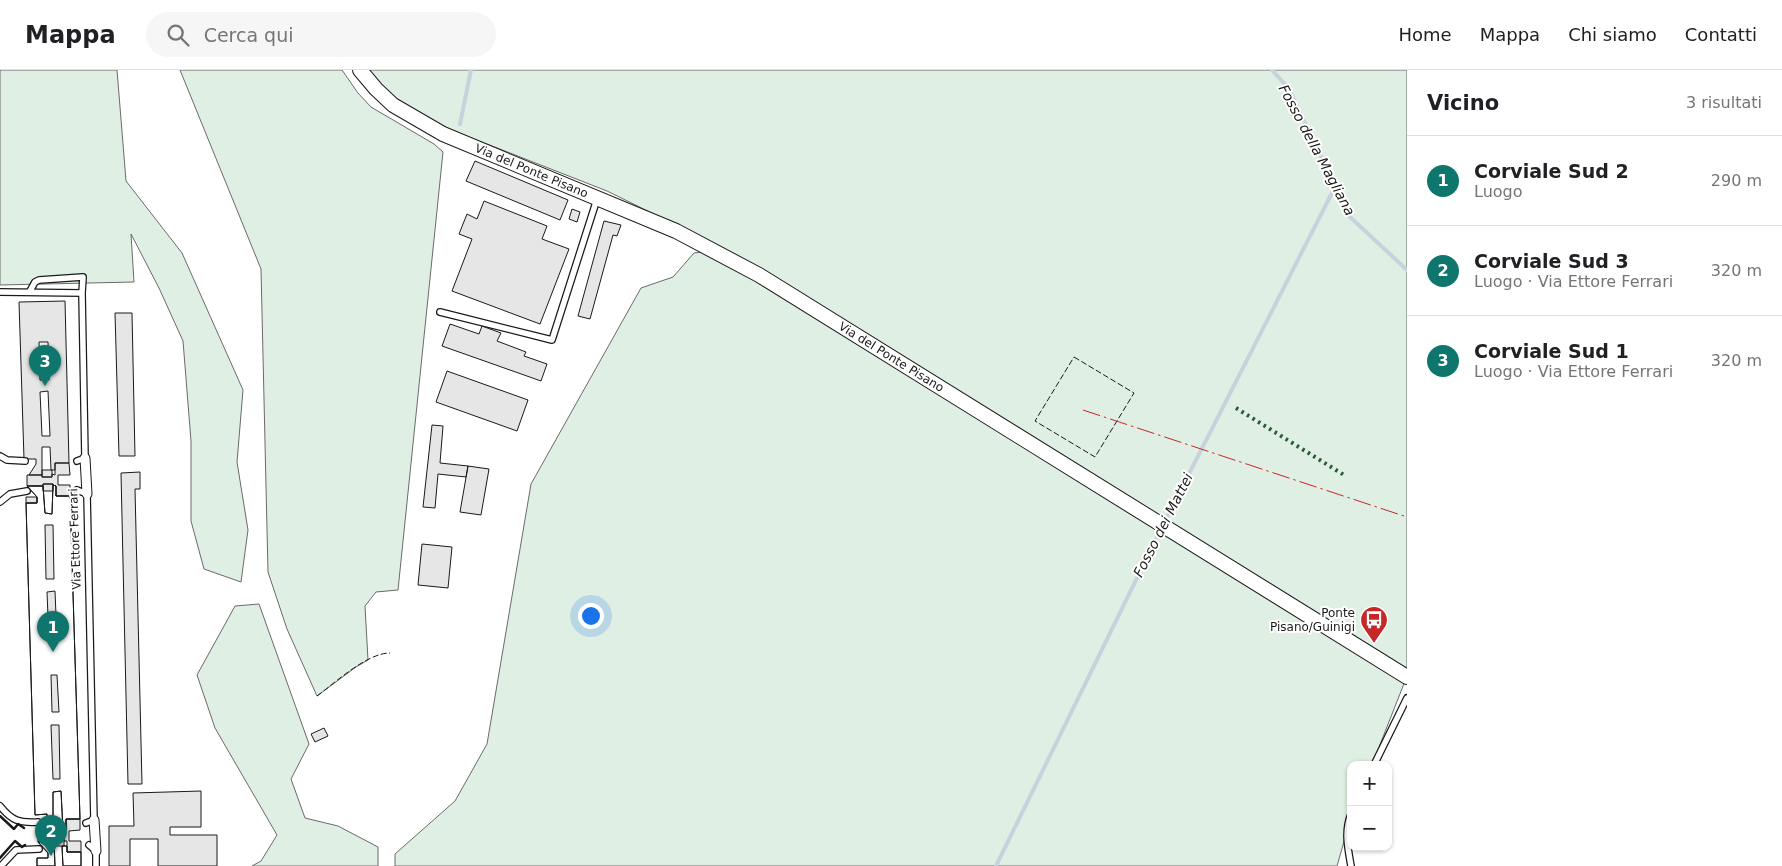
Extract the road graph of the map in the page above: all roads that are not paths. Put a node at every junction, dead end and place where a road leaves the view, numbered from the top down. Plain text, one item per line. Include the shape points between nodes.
1 (360, 70) edge
2 (598, 197) junction
3 (0, 292) edge
4 (30, 292) junction
5 (82, 293) junction
6 (440, 312) dead end
7 (0, 456) edge
8 (81, 460) joint
9 (25, 462) dead end
10 (77, 490) dead end
11 (27, 491) dead end
12 (87, 494) junction
13 (0, 502) edge
14 (1407, 677) edge
15 (1407, 698) edge
16 (1376, 761) edge
17 (0, 806) edge
18 (90, 821) joint
19 (38, 822) dead end
20 (92, 848) joint
21 (39, 850) dead end
22 (1349, 851) edge
23 (1, 866) edge
24 (96, 866) edge
25 (1351, 866) edge

1 - 2 street, Via del Ponte Pisano via 383,97 431,128
2 - 6 lane via 552,340
2 - 14 street, Via del Ponte Pisano via 676,231 759,275
3 - 4 lane
4 - 5 lane
4 - 5 lane via 39,280 83,277
5 - 8 lane, Via Ettore Ferrari
7 - 9 lane
8 - 12 street, Via Ettore Ferrari
10 - 12 lane
11 - 13 lane via 10,494
12 - 18 lane, Via Ettore Ferrari
15 - 16 lane
17 - 19 lane via 12,819
18 - 20 street, Via Ettore Ferrari
20 - 24 lane, Via Ettore Ferrari
21 - 23 lane via 16,850
22 - 25 lane

